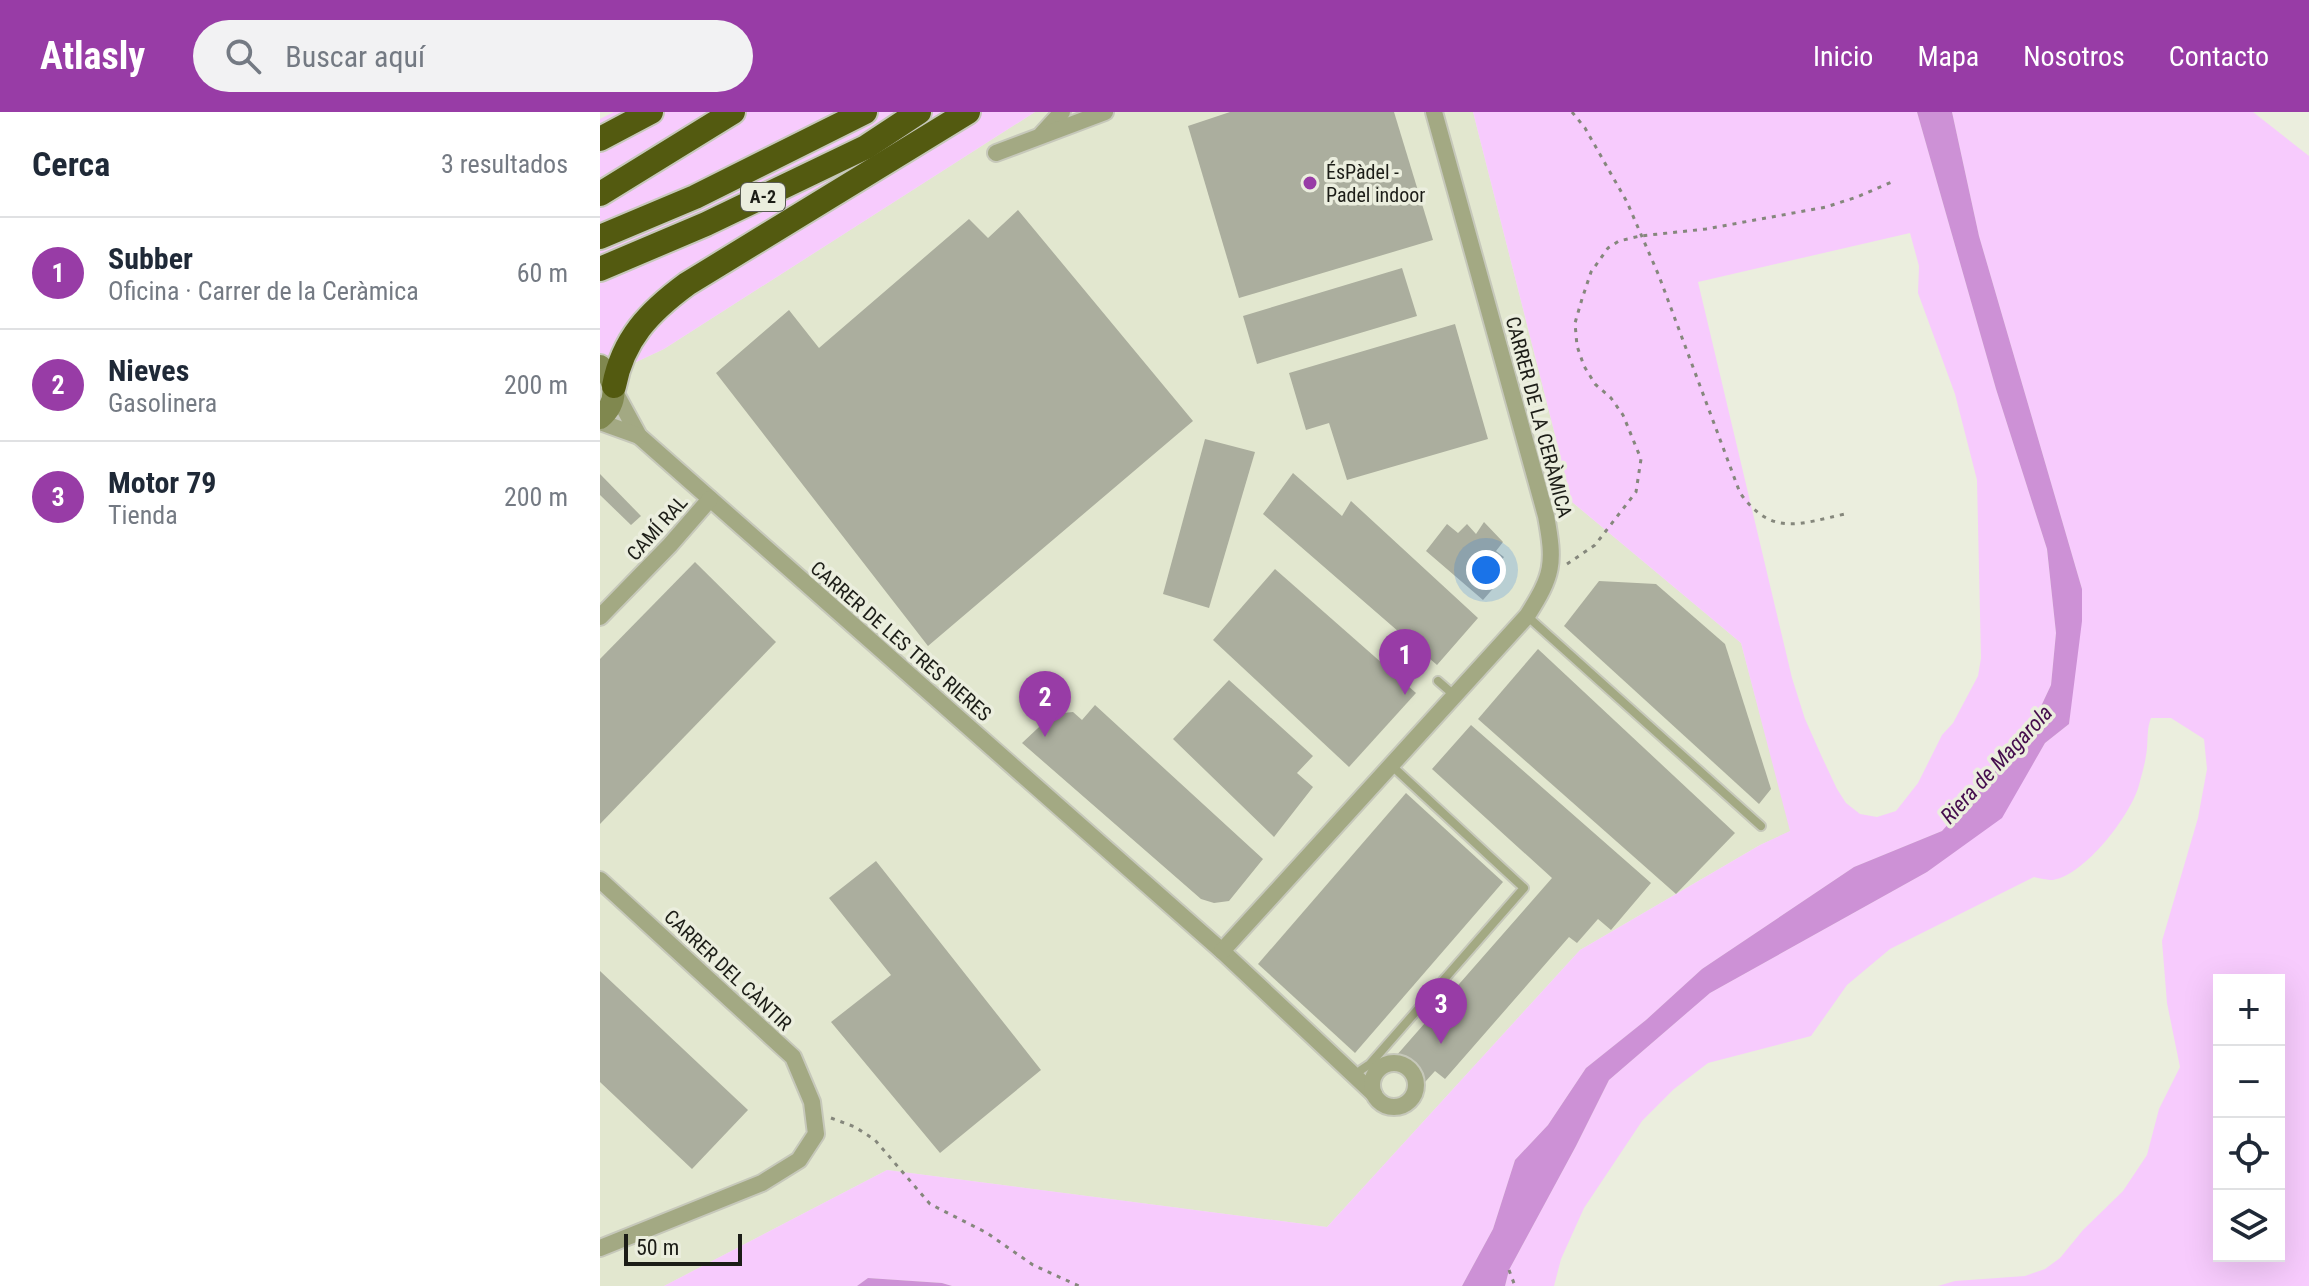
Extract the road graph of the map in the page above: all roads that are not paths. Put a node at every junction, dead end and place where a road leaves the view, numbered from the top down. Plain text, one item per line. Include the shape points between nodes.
1 (651, 112) edge
2 (733, 112) edge
3 (865, 112) edge
4 (919, 112) edge
5 (968, 112) edge
6 (1062, 112) edge
7 (1097, 112) edge
8 (1434, 112) edge
9 (1039, 137) junction
10 (600, 139) edge
11 (996, 153) dead end
12 (600, 194) edge
13 (600, 237) edge
14 (600, 269) edge
15 (609, 380) edge
16 (600, 420) edge
17 (639, 436) junction
18 (710, 499) junction
19 (1527, 616) junction
20 (600, 617) edge
21 (1438, 681) dead end
22 (1454, 695) junction
23 (1391, 765) junction
24 (1761, 826) dead end
25 (600, 880) edge
26 (1222, 951) junction
27 (1363, 1070) junction
28 (1374, 1094) junction
29 (600, 1248) edge

1 - 10 highway
2 - 12 highway
3 - 13 highway, A-2 via 695,197
4 - 14 highway, A-2 via 866,147
5 - 15 highway via 687,284 635,332
6 - 9 street
7 - 9 street
8 - 19 street, CARRER DE LA CERÀMICA via 1552,546 1549,576
9 - 11 street
15 - 16 main road via 612,404
15 - 17 street, CARRER DE LES TRES RIERES
16 - 17 street, CARRER DE LES TRES RIERES
17 - 18 street, CARRER DE LES TRES RIERES
18 - 20 street, CAMÍ RAL
18 - 26 street, CARRER DE LES TRES RIERES
19 - 22 street, CARRER DE LA CERÀMICA
19 - 24 lane
21 - 22 lane
22 - 23 street, CARRER DE LA CERÀMICA
23 - 26 street, CARRER DE LA CERÀMICA
23 - 27 lane via 1524,888
25 - 29 street, CARRER DEL CÀNTIR via 793,1057 813,1107 816,1134 799,1160 762,1183
26 - 27 street, CARRER DE LES TRES RIERES
27 - 28 street, CARRER DE LES TRES RIERES
27 - 28 street
27 - 28 street via 1391,1063 1405,1066 1414,1078 1411,1099 1399,1106 1384,1105

